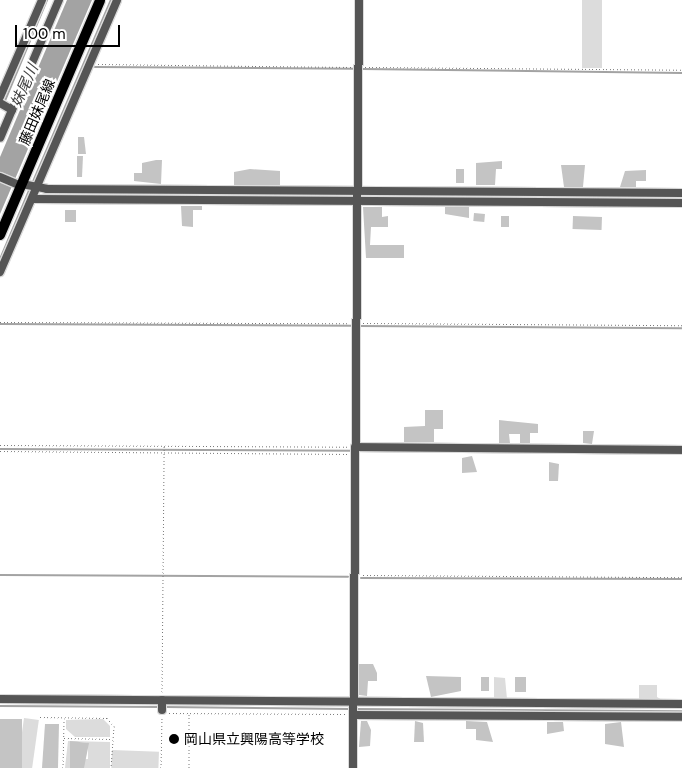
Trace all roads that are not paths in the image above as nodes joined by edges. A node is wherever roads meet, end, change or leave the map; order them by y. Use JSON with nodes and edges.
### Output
{"nodes":[{"id":1,"x":42,"y":0,"type":"edge"},
{"id":2,"x":58,"y":0,"type":"edge"},
{"id":3,"x":100,"y":0,"type":"edge"},
{"id":4,"x":117,"y":0,"type":"edge"},
{"id":5,"x":359,"y":0,"type":"edge"},
{"id":6,"x":0,"y":97,"type":"edge"},
{"id":7,"x":6,"y":106,"type":"edge"},
{"id":8,"x":0,"y":138,"type":"edge"},
{"id":9,"x":0,"y":177,"type":"edge"},
{"id":10,"x":29,"y":189,"type":"junction"},
{"id":11,"x":682,"y":193,"type":"edge"},
{"id":12,"x":356,"y":197,"type":"junction"},
{"id":13,"x":682,"y":203,"type":"edge"},
{"id":14,"x":0,"y":235,"type":"edge"},
{"id":15,"x":0,"y":272,"type":"edge"},
{"id":16,"x":682,"y":450,"type":"edge"},
{"id":17,"x":355,"y":451,"type":"junction"},
{"id":18,"x":0,"y":699,"type":"edge"},
{"id":19,"x":682,"y":704,"type":"edge"},
{"id":20,"x":352,"y":710,"type":"junction"},
{"id":21,"x":682,"y":717,"type":"edge"},
{"id":22,"x":353,"y":768,"type":"edge"}],
"edges":[{"from":1,"to":6,"type":"street"},
{"from":2,"to":7,"type":"street"},
{"from":3,"to":10,"type":"main road","name":"藤田妹尾線"},
{"from":4,"to":10,"type":"street"},
{"from":5,"to":12,"type":"street"},
{"from":7,"to":8,"type":"street"},
{"from":9,"to":10,"type":"street"},
{"from":10,"to":12,"type":"street"},
{"from":10,"to":14,"type":"main road","name":"藤田妹尾線"},
{"from":10,"to":15,"type":"street"},
{"from":11,"to":12,"type":"street"},
{"from":12,"to":13,"type":"street"},
{"from":12,"to":17,"type":"street"},
{"from":16,"to":17,"type":"street"},
{"from":17,"to":20,"type":"street"},
{"from":18,"to":20,"type":"street"},
{"from":19,"to":20,"type":"street"},
{"from":20,"to":21,"type":"street"},
{"from":20,"to":22,"type":"street"}]}
